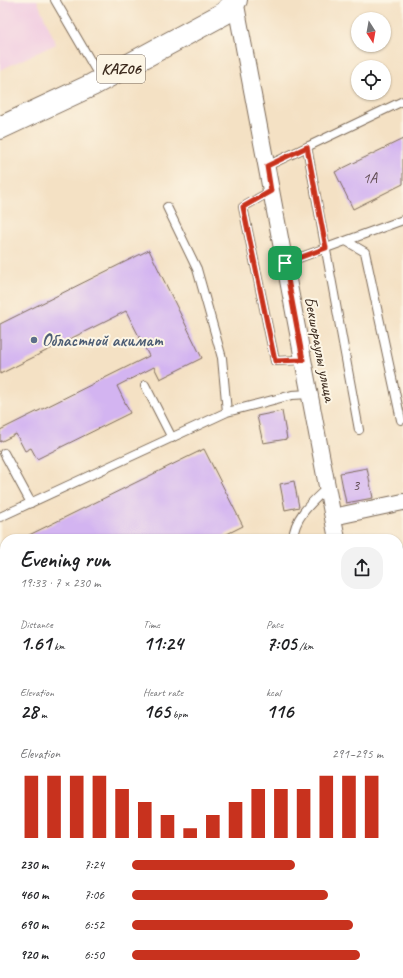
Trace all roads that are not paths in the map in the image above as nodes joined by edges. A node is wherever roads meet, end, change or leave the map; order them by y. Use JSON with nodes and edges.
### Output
{"nodes":[{"id":1,"x":56,"y":0,"type":"edge"},
{"id":2,"x":235,"y":0,"type":"edge"},
{"id":3,"x":101,"y":80,"type":"junction"},
{"id":4,"x":403,"y":101,"type":"edge"},
{"id":5,"x":0,"y":128,"type":"edge"},
{"id":6,"x":307,"y":147,"type":"junction"},
{"id":7,"x":267,"y":166,"type":"junction"},
{"id":8,"x":271,"y":191,"type":"junction"},
{"id":9,"x":167,"y":207,"type":"dead end"},
{"id":10,"x":403,"y":220,"type":"edge"},
{"id":11,"x":346,"y":241,"type":"junction"},
{"id":12,"x":326,"y":248,"type":"junction"},
{"id":13,"x":285,"y":263,"type":"junction"},
{"id":14,"x":303,"y":360,"type":"junction"},
{"id":15,"x":145,"y":385,"type":"dead end"},
{"id":16,"x":310,"y":394,"type":"junction"},
{"id":17,"x":227,"y":412,"type":"junction"},
{"id":18,"x":401,"y":420,"type":"dead end"},
{"id":19,"x":359,"y":430,"type":"dead end"},
{"id":20,"x":172,"y":438,"type":"junction"},
{"id":21,"x":4,"y":453,"type":"dead end"},
{"id":22,"x":328,"y":488,"type":"junction"},
{"id":23,"x":403,"y":502,"type":"edge"},
{"id":24,"x":31,"y":503,"type":"junction"},
{"id":25,"x":0,"y":517,"type":"edge"},
{"id":26,"x":333,"y":517,"type":"junction"},
{"id":27,"x":293,"y":534,"type":"edge"},
{"id":28,"x":336,"y":534,"type":"edge"}],
"edges":[{"from":1,"to":3,"type":"lane"},
{"from":2,"to":3,"type":"main road","number":"KAZ06"},
{"from":2,"to":7,"type":"street","name":"Бекшораулы улица"},
{"from":3,"to":5,"type":"main road","number":"KAZ06"},
{"from":4,"to":6,"type":"lane"},
{"from":6,"to":7,"type":"lane"},
{"from":6,"to":12,"type":"lane"},
{"from":7,"to":8,"type":"street","name":"Бекшораулы улица"},
{"from":8,"to":13,"type":"street","name":"Бекшораулы улица"},
{"from":8,"to":14,"type":"lane"},
{"from":9,"to":17,"type":"lane"},
{"from":10,"to":11,"type":"lane"},
{"from":11,"to":12,"type":"lane"},
{"from":11,"to":18,"type":"lane"},
{"from":12,"to":13,"type":"lane"},
{"from":12,"to":19,"type":"lane"},
{"from":13,"to":14,"type":"street","name":"Бекшораулы улица"},
{"from":14,"to":16,"type":"street","name":"Бекшораулы улица"},
{"from":15,"to":20,"type":"lane"},
{"from":16,"to":17,"type":"lane"},
{"from":16,"to":22,"type":"street","name":"Бекшораулы улица"},
{"from":17,"to":20,"type":"lane"},
{"from":20,"to":24,"type":"lane"},
{"from":21,"to":24,"type":"lane"},
{"from":22,"to":26,"type":"street","name":"Бекшораулы улица"},
{"from":22,"to":27,"type":"lane"},
{"from":23,"to":26,"type":"street"},
{"from":24,"to":25,"type":"lane"},
{"from":26,"to":28,"type":"street","name":"Бекшораулы улица"}]}
